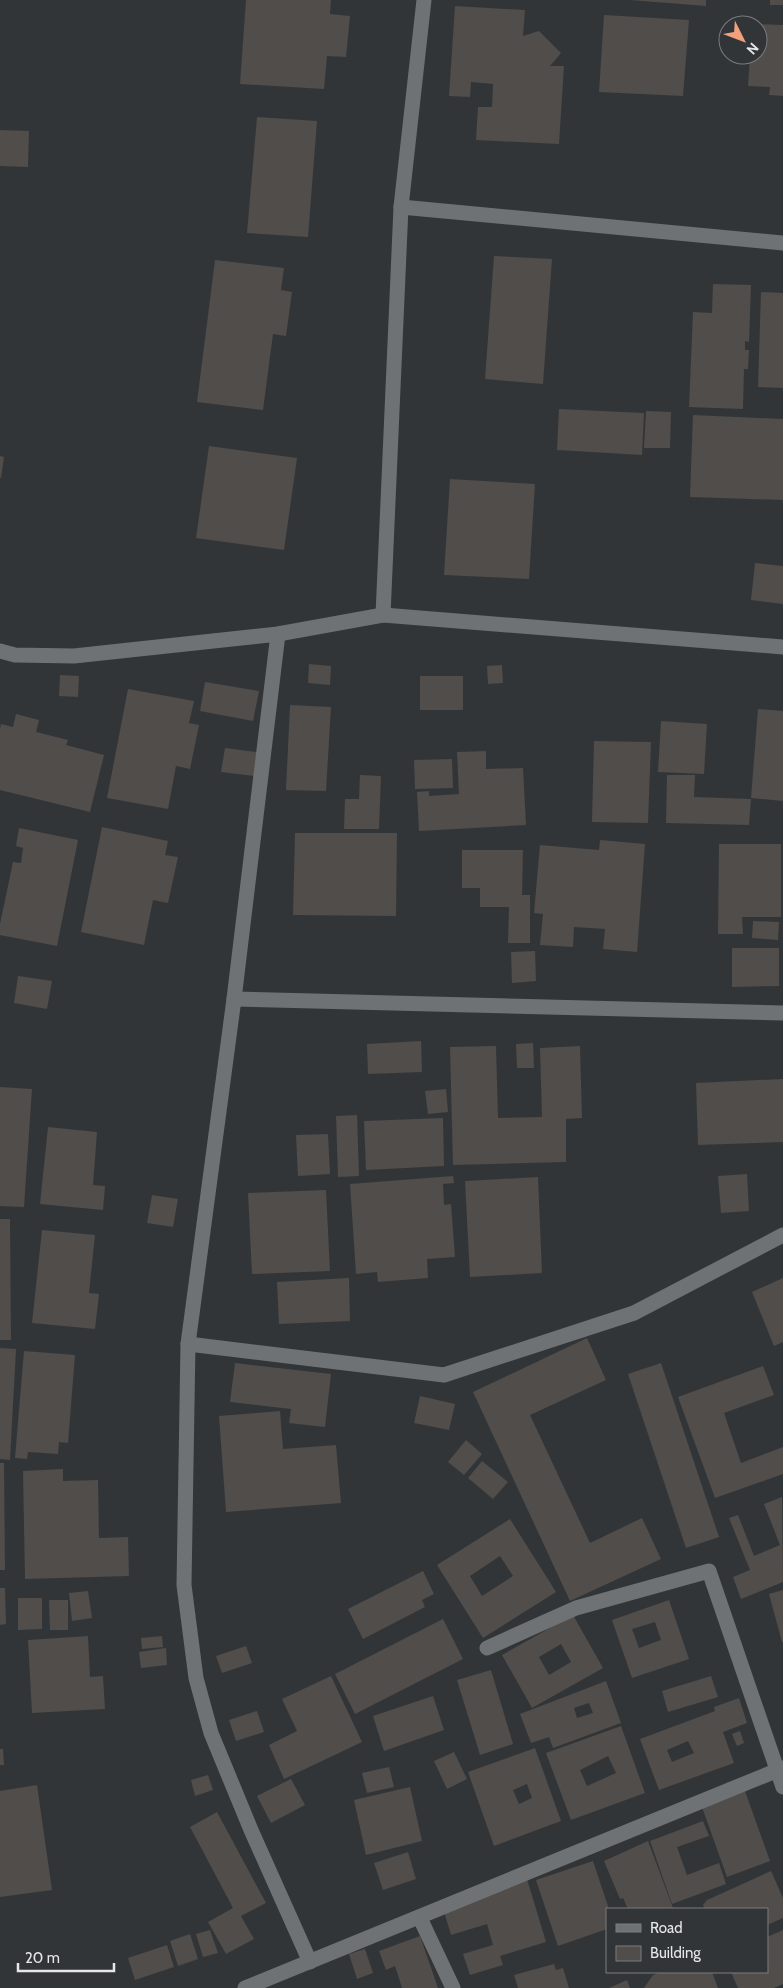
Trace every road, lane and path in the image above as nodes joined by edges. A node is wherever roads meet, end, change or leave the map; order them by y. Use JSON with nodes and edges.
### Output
{"nodes":[{"id":1,"x":424,"y":0,"type":"edge"},
{"id":2,"x":402,"y":207,"type":"junction"},
{"id":3,"x":783,"y":243,"type":"edge"},
{"id":4,"x":383,"y":615,"type":"junction"},
{"id":5,"x":278,"y":634,"type":"junction"},
{"id":6,"x":783,"y":647,"type":"edge"},
{"id":7,"x":0,"y":651,"type":"edge"},
{"id":8,"x":234,"y":999,"type":"junction"},
{"id":9,"x":783,"y":1013,"type":"edge"},
{"id":10,"x":783,"y":1235,"type":"edge"},
{"id":11,"x":188,"y":1344,"type":"junction"},
{"id":12,"x":487,"y":1648,"type":"dead end"},
{"id":13,"x":780,"y":1769,"type":"edge"},
{"id":14,"x":783,"y":1787,"type":"edge"},
{"id":15,"x":420,"y":1918,"type":"junction"},
{"id":16,"x":310,"y":1962,"type":"junction"},
{"id":17,"x":245,"y":1988,"type":"edge"},
{"id":18,"x":453,"y":1988,"type":"edge"}],
"edges":[{"from":1,"to":2,"type":"street"},
{"from":2,"to":3,"type":"street"},
{"from":2,"to":4,"type":"street"},
{"from":4,"to":5,"type":"street"},
{"from":4,"to":6,"type":"street"},
{"from":5,"to":7,"type":"street"},
{"from":5,"to":8,"type":"street"},
{"from":8,"to":9,"type":"street"},
{"from":8,"to":11,"type":"street"},
{"from":10,"to":11,"type":"street"},
{"from":11,"to":16,"type":"street"},
{"from":12,"to":13,"type":"street"},
{"from":13,"to":14,"type":"street"},
{"from":13,"to":15,"type":"street"},
{"from":15,"to":16,"type":"street"},
{"from":15,"to":18,"type":"street"},
{"from":16,"to":17,"type":"street"}]}
